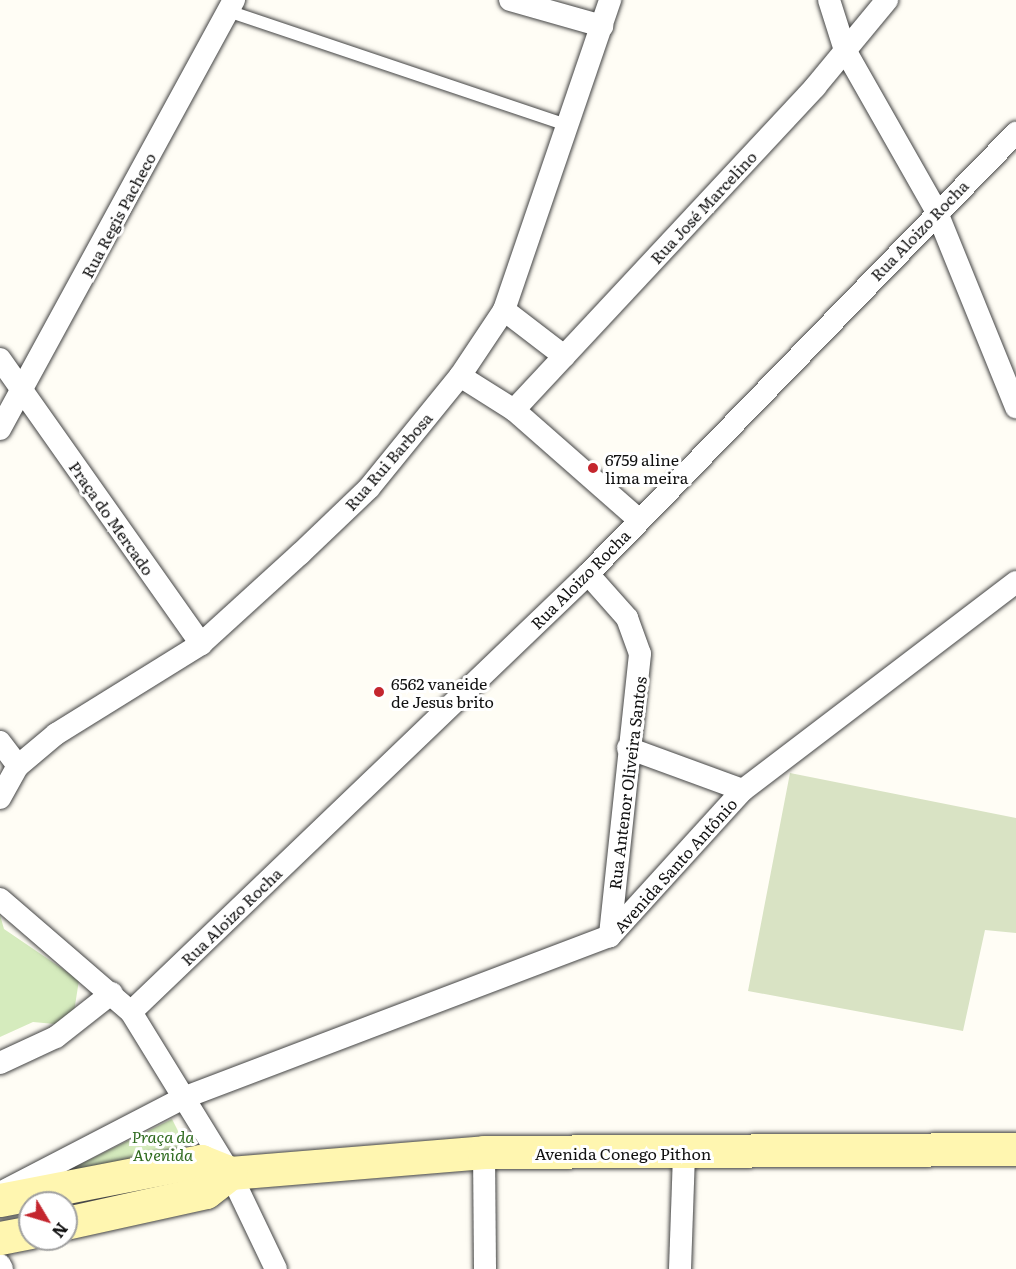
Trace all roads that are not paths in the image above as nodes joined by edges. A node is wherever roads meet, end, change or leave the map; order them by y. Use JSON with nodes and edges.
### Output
{"nodes":[{"id":1,"x":510,"y":0,"type":"edge"},
{"id":2,"x":610,"y":0,"type":"edge"},
{"id":3,"x":829,"y":0,"type":"edge"},
{"id":4,"x":887,"y":0,"type":"edge"},
{"id":5,"x":231,"y":6,"type":"edge"},
{"id":6,"x":602,"y":26,"type":"junction"},
{"id":7,"x":844,"y":50,"type":"junction"},
{"id":8,"x":569,"y":126,"type":"junction"},
{"id":9,"x":1016,"y":133,"type":"edge"},
{"id":10,"x":936,"y":210,"type":"junction"},
{"id":11,"x":504,"y":310,"type":"junction"},
{"id":12,"x":564,"y":356,"type":"junction"},
{"id":13,"x":0,"y":359,"type":"edge"},
{"id":14,"x":460,"y":376,"type":"junction"},
{"id":15,"x":24,"y":393,"type":"junction"},
{"id":16,"x":1016,"y":408,"type":"edge"},
{"id":17,"x":514,"y":410,"type":"junction"},
{"id":18,"x":0,"y":429,"type":"edge"},
{"id":19,"x":639,"y":520,"type":"junction"},
{"id":20,"x":588,"y":574,"type":"junction"},
{"id":21,"x":1016,"y":582,"type":"edge"},
{"id":22,"x":201,"y":644,"type":"junction"},
{"id":23,"x":0,"y":742,"type":"edge"},
{"id":24,"x":628,"y":748,"type":"junction"},
{"id":25,"x":18,"y":766,"type":"junction"},
{"id":26,"x":743,"y":790,"type":"junction"},
{"id":27,"x":0,"y":798,"type":"edge"},
{"id":28,"x":0,"y":899,"type":"edge"},
{"id":29,"x":610,"y":936,"type":"junction"},
{"id":30,"x":112,"y":993,"type":"junction"},
{"id":31,"x":131,"y":1012,"type":"junction"},
{"id":32,"x":0,"y":1063,"type":"edge"},
{"id":33,"x":183,"y":1098,"type":"junction"},
{"id":34,"x":1016,"y":1149,"type":"edge"},
{"id":35,"x":484,"y":1152,"type":"junction"},
{"id":36,"x":684,"y":1153,"type":"junction"},
{"id":37,"x":230,"y":1173,"type":"junction"},
{"id":38,"x":0,"y":1193,"type":"edge"},
{"id":39,"x":0,"y":1200,"type":"edge"},
{"id":40,"x":78,"y":1220,"type":"edge"},
{"id":41,"x":18,"y":1234,"type":"edge"},
{"id":42,"x":0,"y":1238,"type":"edge"},
{"id":43,"x":0,"y":1265,"type":"edge"},
{"id":44,"x":2,"y":1269,"type":"edge"},
{"id":45,"x":276,"y":1269,"type":"edge"},
{"id":46,"x":485,"y":1269,"type":"edge"},
{"id":47,"x":680,"y":1269,"type":"edge"}],
"edges":[{"from":1,"to":6,"type":"street"},
{"from":2,"to":6,"type":"street","name":"Rua Rui Barbosa"},
{"from":3,"to":7,"type":"street"},
{"from":4,"to":7,"type":"street","name":"Rua José Marcelino"},
{"from":5,"to":8,"type":"lane"},
{"from":5,"to":15,"type":"street","name":"Rua Regis Pacheco"},
{"from":6,"to":8,"type":"street","name":"Rua Rui Barbosa"},
{"from":7,"to":10,"type":"street"},
{"from":7,"to":12,"type":"street","name":"Rua José Marcelino"},
{"from":8,"to":11,"type":"street","name":"Rua Rui Barbosa"},
{"from":9,"to":10,"type":"street","name":"Rua Aloizo Rocha"},
{"from":10,"to":16,"type":"street"},
{"from":10,"to":19,"type":"street","name":"Rua Aloizo Rocha"},
{"from":11,"to":12,"type":"street"},
{"from":11,"to":14,"type":"street","name":"Rua Rui Barbosa"},
{"from":12,"to":17,"type":"street","name":"Rua José Marcelino"},
{"from":13,"to":15,"type":"street","name":"Praça do Mercado"},
{"from":14,"to":17,"type":"street"},
{"from":14,"to":22,"type":"street","name":"Rua Rui Barbosa"},
{"from":15,"to":18,"type":"street","name":"Rua Regis Pacheco"},
{"from":15,"to":22,"type":"street","name":"Praça do Mercado"},
{"from":17,"to":19,"type":"street"},
{"from":19,"to":20,"type":"street","name":"Rua Aloizo Rocha"},
{"from":20,"to":24,"type":"street","name":"Rua Antenor Oliveira Santos"},
{"from":20,"to":31,"type":"street","name":"Rua Aloizo Rocha"},
{"from":21,"to":26,"type":"street","name":"Avenida Santo Antônio"},
{"from":22,"to":25,"type":"street","name":"Rua Rui Barbosa"},
{"from":23,"to":25,"type":"street"},
{"from":24,"to":26,"type":"street"},
{"from":24,"to":29,"type":"street","name":"Rua Antenor Oliveira Santos"},
{"from":25,"to":27,"type":"street","name":"Rua Rui Barbosa"},
{"from":26,"to":29,"type":"street","name":"Avenida Santo Antônio"},
{"from":28,"to":30,"type":"street"},
{"from":29,"to":33,"type":"street","name":"Avenida Santo Antônio"},
{"from":30,"to":31,"type":"street"},
{"from":30,"to":32,"type":"street"},
{"from":31,"to":33,"type":"street"},
{"from":33,"to":37,"type":"street"},
{"from":33,"to":38,"type":"street","name":"Avenida Santo Antônio"},
{"from":34,"to":36,"type":"main road","name":"Avenida Conego Pithon"},
{"from":35,"to":36,"type":"main road","name":"Avenida Conego Pithon"},
{"from":35,"to":37,"type":"main road","name":"Avenida Conego Pithon"},
{"from":35,"to":46,"type":"street"},
{"from":36,"to":47,"type":"street"},
{"from":37,"to":39,"type":"main road","name":"Avenida Conego Pithon"},
{"from":37,"to":40,"type":"main road"},
{"from":37,"to":45,"type":"street"},
{"from":41,"to":42,"type":"main road"},
{"from":43,"to":44,"type":"street"}]}
